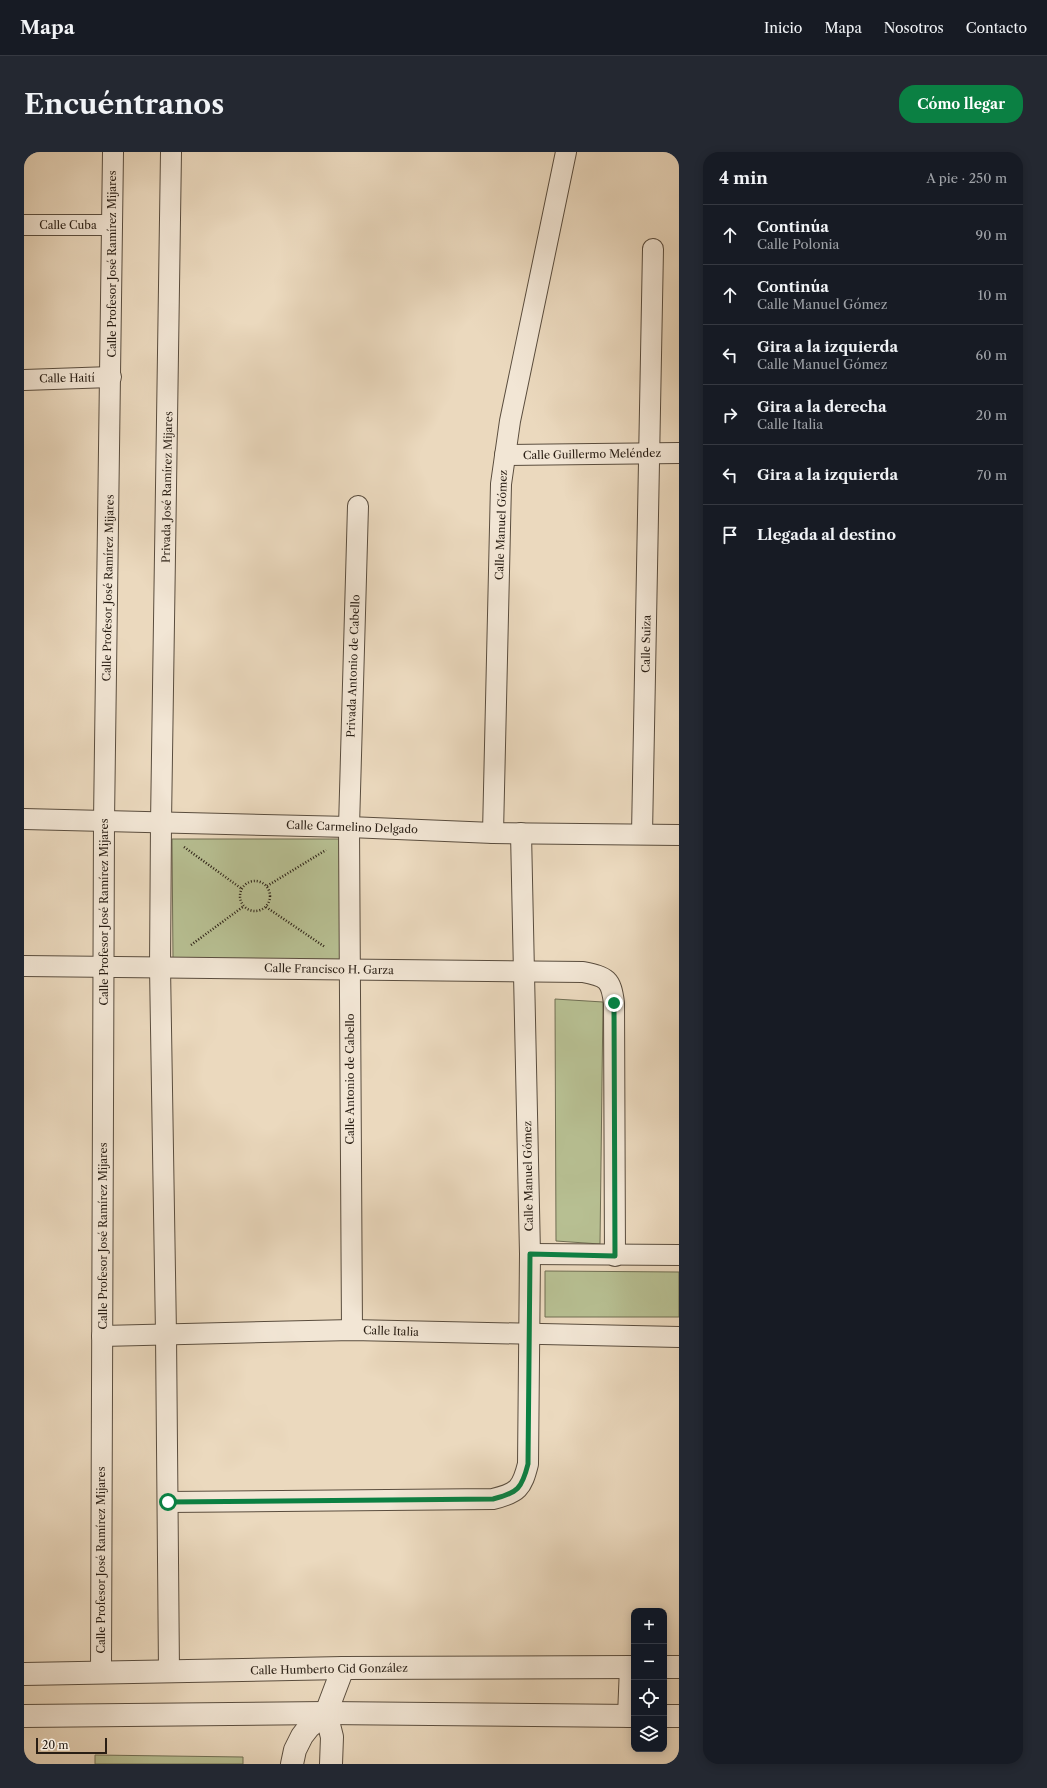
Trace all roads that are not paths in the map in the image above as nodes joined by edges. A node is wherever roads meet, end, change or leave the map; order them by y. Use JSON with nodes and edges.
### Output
{"nodes":[{"id":1,"x":113,"y":152,"type":"edge"},
{"id":2,"x":171,"y":152,"type":"edge"},
{"id":3,"x":566,"y":152,"type":"edge"},
{"id":4,"x":24,"y":225,"type":"edge"},
{"id":5,"x":112,"y":225,"type":"junction"},
{"id":6,"x":653,"y":249,"type":"dead end"},
{"id":7,"x":111,"y":377,"type":"junction"},
{"id":8,"x":24,"y":380,"type":"edge"},
{"id":9,"x":650,"y":453,"type":"junction"},
{"id":10,"x":679,"y":453,"type":"edge"},
{"id":11,"x":504,"y":455,"type":"junction"},
{"id":12,"x":358,"y":506,"type":"dead end"},
{"id":13,"x":24,"y":819,"type":"edge"},
{"id":14,"x":104,"y":821,"type":"junction"},
{"id":15,"x":161,"y":822,"type":"junction"},
{"id":16,"x":348,"y":827,"type":"junction"},
{"id":17,"x":493,"y":832,"type":"junction"},
{"id":18,"x":521,"y":833,"type":"junction"},
{"id":19,"x":642,"y":834,"type":"junction"},
{"id":20,"x":679,"y":834,"type":"edge"},
{"id":21,"x":24,"y":966,"type":"edge"},
{"id":22,"x":104,"y":966,"type":"junction"},
{"id":23,"x":160,"y":967,"type":"junction"},
{"id":24,"x":349,"y":969,"type":"junction"},
{"id":25,"x":524,"y":971,"type":"junction"},
{"id":26,"x":530,"y":1254,"type":"junction"},
{"id":27,"x":679,"y":1255,"type":"edge"},
{"id":28,"x":615,"y":1256,"type":"junction"},
{"id":29,"x":352,"y":1330,"type":"junction"},
{"id":30,"x":166,"y":1334,"type":"junction"},
{"id":31,"x":530,"y":1335,"type":"junction"},
{"id":32,"x":102,"y":1336,"type":"junction"},
{"id":33,"x":679,"y":1337,"type":"edge"},
{"id":34,"x":168,"y":1502,"type":"junction"},
{"id":35,"x":631,"y":1667,"type":"edge"},
{"id":36,"x":667,"y":1667,"type":"edge"},
{"id":37,"x":679,"y":1667,"type":"edge"},
{"id":38,"x":343,"y":1668,"type":"junction"},
{"id":39,"x":169,"y":1672,"type":"junction"},
{"id":40,"x":101,"y":1673,"type":"junction"},
{"id":41,"x":24,"y":1674,"type":"edge"},
{"id":42,"x":326,"y":1713,"type":"junction"},
{"id":43,"x":24,"y":1716,"type":"edge"},
{"id":44,"x":631,"y":1716,"type":"edge"},
{"id":45,"x":667,"y":1716,"type":"edge"},
{"id":46,"x":679,"y":1716,"type":"edge"},
{"id":47,"x":292,"y":1764,"type":"edge"},
{"id":48,"x":331,"y":1764,"type":"edge"}],
"edges":[{"from":1,"to":5,"type":"street","name":"Calle Profesor José Ramírez Mijares"},
{"from":2,"to":15,"type":"street","name":"Privada José Ramírez Mijares"},
{"from":3,"to":11,"type":"street","name":"Calle Manuel Gómez"},
{"from":4,"to":5,"type":"street","name":"Calle Cuba"},
{"from":5,"to":7,"type":"street","name":"Calle Profesor José Ramírez Mijares"},
{"from":6,"to":9,"type":"street","name":"Calle Suiza"},
{"from":7,"to":8,"type":"street","name":"Calle Haití"},
{"from":7,"to":14,"type":"street","name":"Calle Profesor José Ramírez Mijares"},
{"from":9,"to":10,"type":"street","name":"Calle Guillermo Meléndez"},
{"from":9,"to":11,"type":"street","name":"Calle Guillermo Meléndez"},
{"from":9,"to":19,"type":"street","name":"Calle Suiza"},
{"from":11,"to":17,"type":"street","name":"Calle Manuel Gómez"},
{"from":12,"to":16,"type":"street","name":"Privada Antonio de Cabello"},
{"from":13,"to":14,"type":"street","name":"Calle Carmelino Delgado"},
{"from":14,"to":15,"type":"street","name":"Calle Carmelino Delgado"},
{"from":14,"to":22,"type":"street","name":"Calle Profesor José Ramírez Mijares"},
{"from":15,"to":16,"type":"street","name":"Calle Carmelino Delgado"},
{"from":15,"to":23,"type":"street"},
{"from":16,"to":17,"type":"street","name":"Calle Carmelino Delgado"},
{"from":16,"to":24,"type":"street","name":"Calle Antonio de Cabello"},
{"from":17,"to":18,"type":"street","name":"Calle Carmelino Delgado"},
{"from":18,"to":19,"type":"street","name":"Calle Carmelino Delgado"},
{"from":18,"to":25,"type":"street","name":"Calle Manuel Gómez"},
{"from":19,"to":20,"type":"street","name":"Calle Carmelino Delgado"},
{"from":21,"to":22,"type":"street","name":"Calle Francisco H. Garza"},
{"from":22,"to":23,"type":"street","name":"Calle Francisco H. Garza"},
{"from":22,"to":32,"type":"street","name":"Calle Profesor José Ramírez Mijares"},
{"from":23,"to":24,"type":"street","name":"Calle Francisco H. Garza"},
{"from":23,"to":30,"type":"street"},
{"from":24,"to":25,"type":"street","name":"Calle Francisco H. Garza"},
{"from":24,"to":29,"type":"street","name":"Calle Antonio de Cabello"},
{"from":25,"to":26,"type":"street","name":"Calle Manuel Gómez"},
{"from":25,"to":28,"type":"street","name":"Calle Francisco H. Garza"},
{"from":26,"to":28,"type":"street"},
{"from":26,"to":31,"type":"street","name":"Calle Manuel Gómez"},
{"from":27,"to":28,"type":"street"},
{"from":29,"to":30,"type":"street","name":"Calle Italia"},
{"from":29,"to":31,"type":"street","name":"Calle Italia"},
{"from":30,"to":32,"type":"street","name":"Calle Italia"},
{"from":30,"to":34,"type":"street"},
{"from":31,"to":33,"type":"street","name":"Calle Italia"},
{"from":31,"to":34,"type":"street","name":"Calle Manuel Gómez"},
{"from":32,"to":40,"type":"street","name":"Calle Profesor José Ramírez Mijares"},
{"from":34,"to":39,"type":"street"},
{"from":35,"to":38,"type":"street","name":"Calle Humberto Cid González"},
{"from":36,"to":37,"type":"street"},
{"from":38,"to":39,"type":"street","name":"Calle Humberto Cid González"},
{"from":38,"to":42,"type":"street"},
{"from":39,"to":40,"type":"street","name":"Calle Humberto Cid González"},
{"from":40,"to":41,"type":"street","name":"Calle Humberto Cid González"},
{"from":42,"to":43,"type":"street"},
{"from":42,"to":44,"type":"street"},
{"from":42,"to":47,"type":"street"},
{"from":42,"to":48,"type":"street"},
{"from":45,"to":46,"type":"street"}]}
